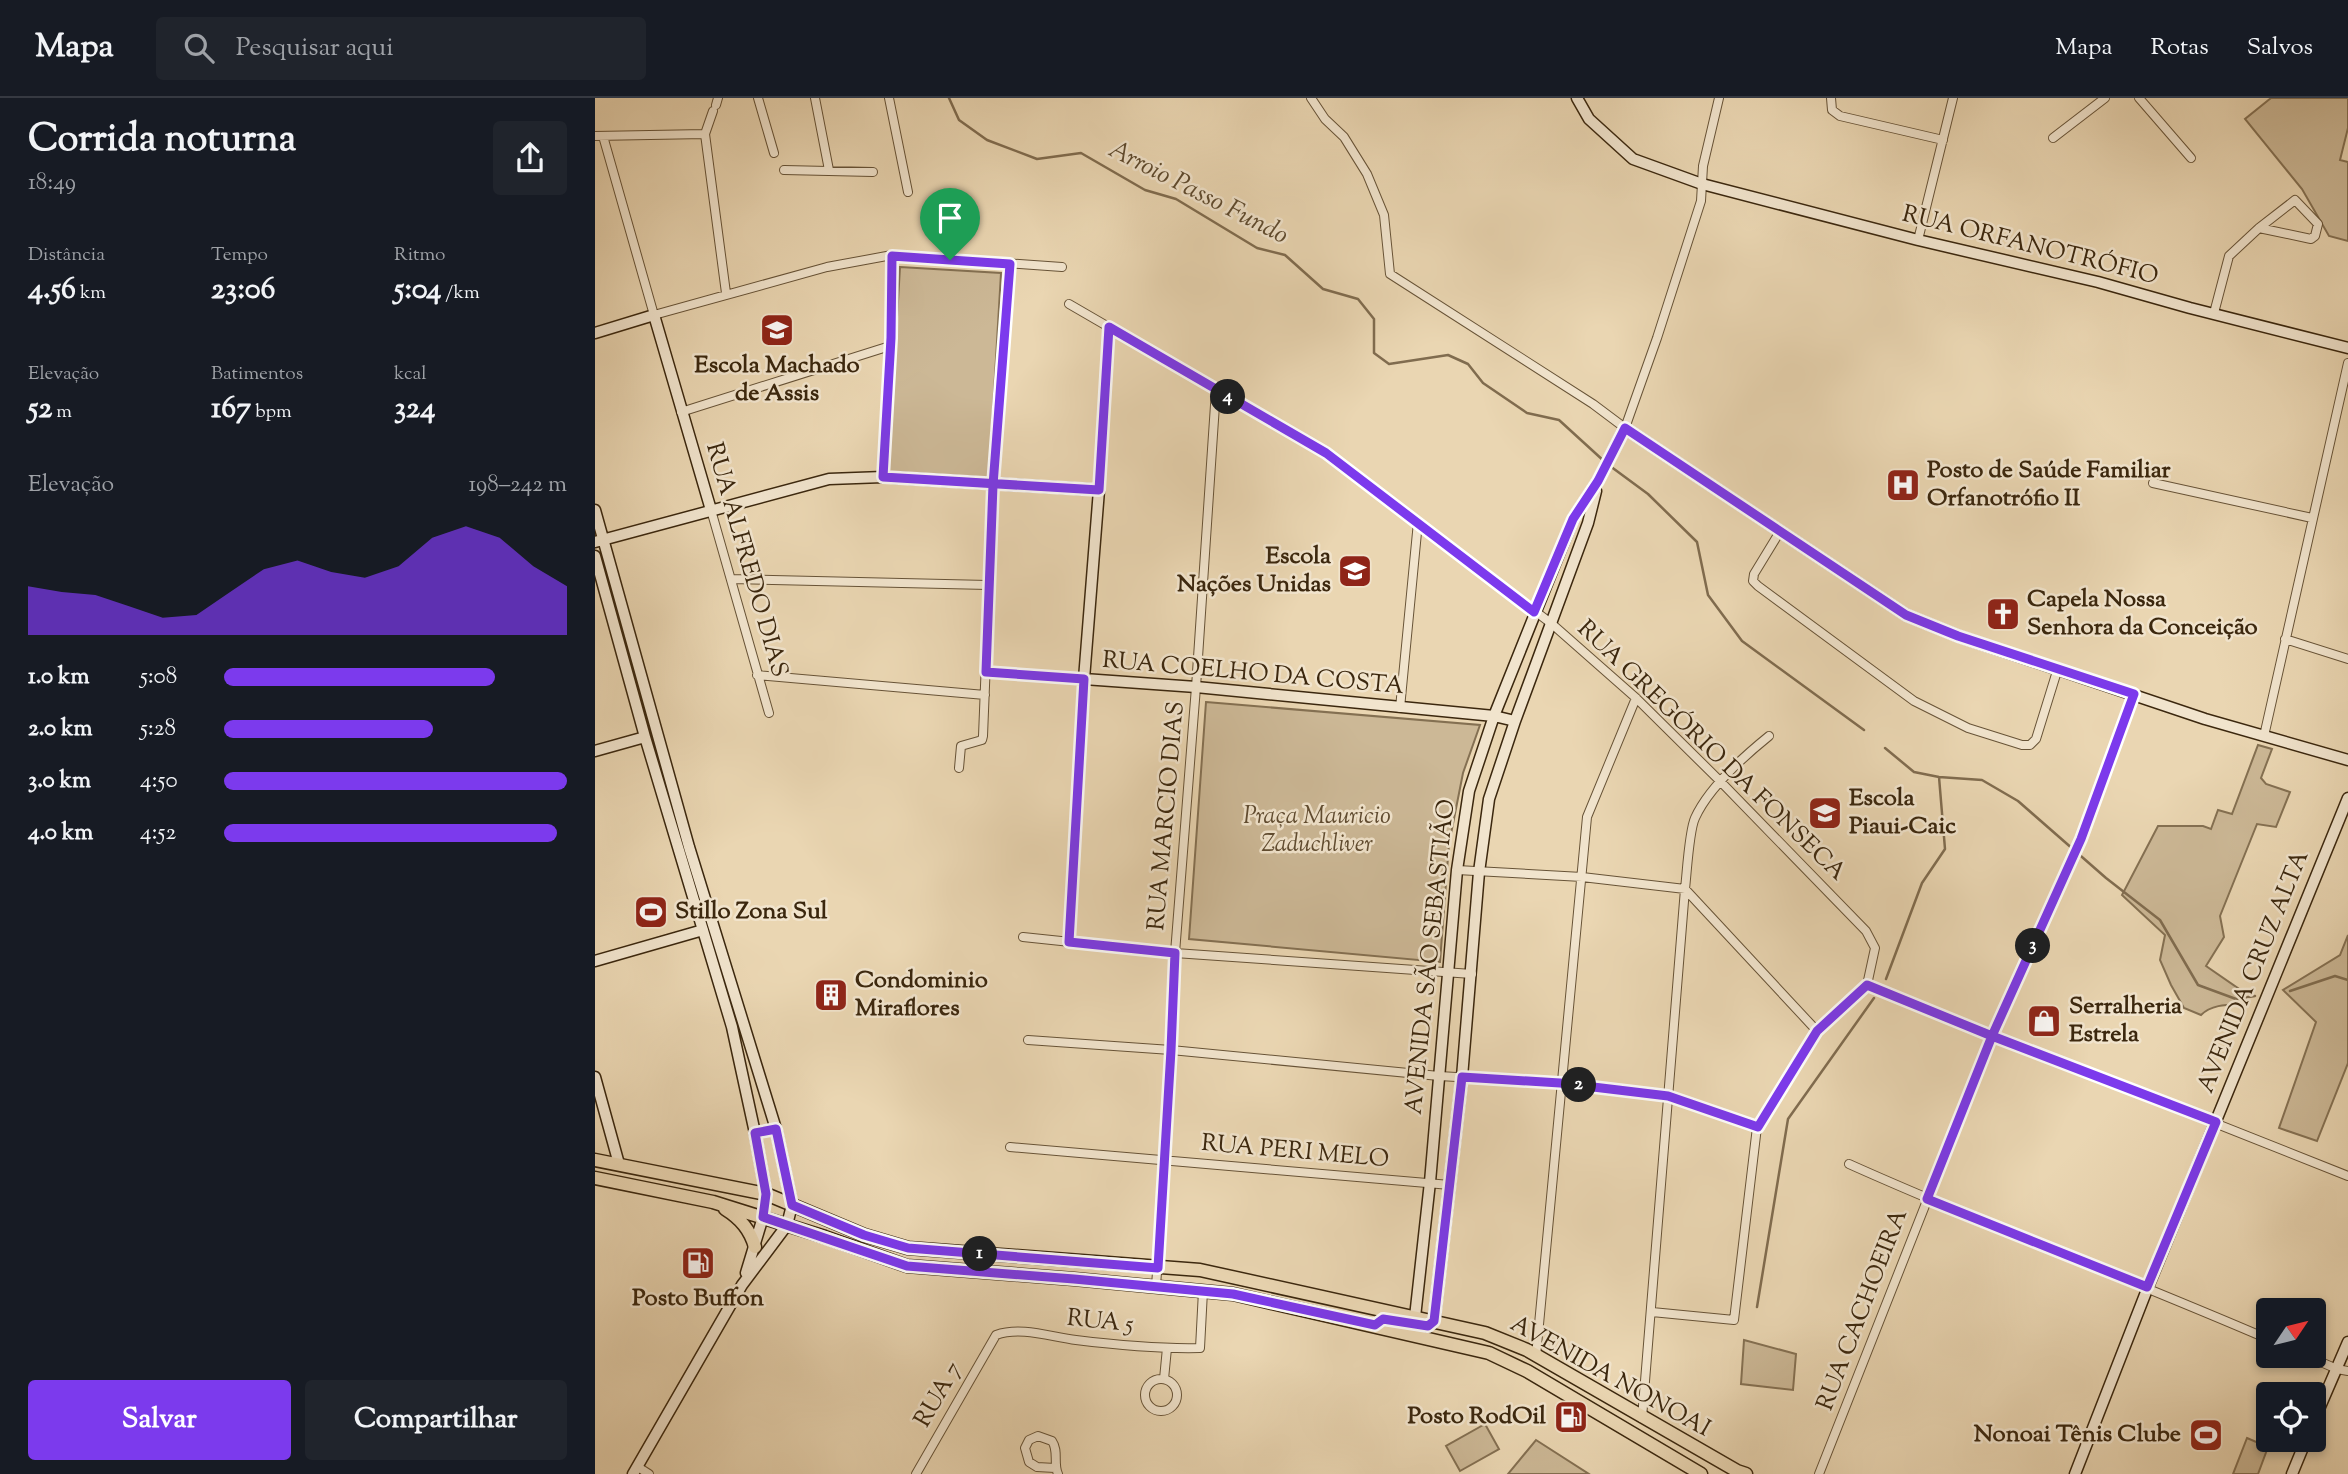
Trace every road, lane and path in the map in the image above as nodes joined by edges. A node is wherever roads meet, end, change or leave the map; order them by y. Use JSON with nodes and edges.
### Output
{"nodes":[{"id":1,"x":758,"y":98,"type":"edge"},
{"id":2,"x":815,"y":98,"type":"edge"},
{"id":3,"x":889,"y":98,"type":"edge"},
{"id":4,"x":1311,"y":98,"type":"edge"},
{"id":5,"x":1577,"y":98,"type":"edge"},
{"id":6,"x":1719,"y":98,"type":"edge"},
{"id":7,"x":1831,"y":98,"type":"edge"},
{"id":8,"x":1953,"y":98,"type":"edge"},
{"id":9,"x":2105,"y":98,"type":"edge"},
{"id":10,"x":2139,"y":98,"type":"edge"},
{"id":11,"x":716,"y":105,"type":"edge"},
{"id":12,"x":705,"y":134,"type":"junction"},
{"id":13,"x":599,"y":136,"type":"edge"},
{"id":14,"x":2053,"y":138,"type":"dead end"},
{"id":15,"x":1943,"y":140,"type":"junction"},
{"id":16,"x":773,"y":153,"type":"dead end"},
{"id":17,"x":2191,"y":158,"type":"dead end"},
{"id":18,"x":784,"y":170,"type":"dead end"},
{"id":19,"x":829,"y":170,"type":"junction"},
{"id":20,"x":873,"y":172,"type":"dead end"},
{"id":21,"x":1702,"y":184,"type":"junction"},
{"id":22,"x":908,"y":192,"type":"dead end"},
{"id":23,"x":2259,"y":228,"type":"junction"},
{"id":24,"x":1919,"y":240,"type":"junction"},
{"id":25,"x":892,"y":256,"type":"junction"},
{"id":26,"x":1010,"y":264,"type":"junction"},
{"id":27,"x":1062,"y":267,"type":"dead end"},
{"id":28,"x":726,"y":293,"type":"junction"},
{"id":29,"x":1069,"y":304,"type":"dead end"},
{"id":30,"x":2214,"y":313,"type":"junction"},
{"id":31,"x":654,"y":314,"type":"junction"},
{"id":32,"x":1109,"y":327,"type":"junction"},
{"id":33,"x":595,"y":333,"type":"edge"},
{"id":34,"x":890,"y":346,"type":"junction"},
{"id":35,"x":2348,"y":348,"type":"edge"},
{"id":36,"x":2348,"y":363,"type":"edge"},
{"id":37,"x":1216,"y":390,"type":"junction"},
{"id":38,"x":681,"y":412,"type":"junction"},
{"id":39,"x":1625,"y":428,"type":"junction"},
{"id":40,"x":883,"y":477,"type":"junction"},
{"id":41,"x":1598,"y":481,"type":"junction"},
{"id":42,"x":2153,"y":483,"type":"dead end"},
{"id":43,"x":993,"y":485,"type":"junction"},
{"id":44,"x":1099,"y":490,"type":"junction"},
{"id":45,"x":595,"y":510,"type":"edge"},
{"id":46,"x":711,"y":510,"type":"junction"},
{"id":47,"x":2312,"y":518,"type":"junction"},
{"id":48,"x":1418,"y":522,"type":"junction"},
{"id":49,"x":1780,"y":533,"type":"junction"},
{"id":50,"x":599,"y":541,"type":"edge"},
{"id":51,"x":595,"y":556,"type":"edge"},
{"id":52,"x":731,"y":579,"type":"junction"},
{"id":53,"x":988,"y":584,"type":"junction"},
{"id":54,"x":1534,"y":612,"type":"junction"},
{"id":55,"x":1552,"y":624,"type":"junction"},
{"id":56,"x":2285,"y":639,"type":"junction"},
{"id":57,"x":2348,"y":659,"type":"edge"},
{"id":58,"x":2058,"y":668,"type":"junction"},
{"id":59,"x":986,"y":672,"type":"junction"},
{"id":60,"x":757,"y":675,"type":"junction"},
{"id":61,"x":1084,"y":679,"type":"junction"},
{"id":62,"x":1196,"y":687,"type":"junction"},
{"id":63,"x":2134,"y":694,"type":"junction"},
{"id":64,"x":985,"y":695,"type":"junction"},
{"id":65,"x":1636,"y":698,"type":"junction"},
{"id":66,"x":1400,"y":708,"type":"junction"},
{"id":67,"x":769,"y":713,"type":"dead end"},
{"id":68,"x":1494,"y":716,"type":"junction"},
{"id":69,"x":1515,"y":721,"type":"junction"},
{"id":70,"x":1769,"y":736,"type":"dead end"},
{"id":71,"x":2264,"y":736,"type":"junction"},
{"id":72,"x":645,"y":737,"type":"junction"},
{"id":73,"x":595,"y":751,"type":"edge"},
{"id":74,"x":2348,"y":760,"type":"edge"},
{"id":75,"x":959,"y":768,"type":"dead end"},
{"id":76,"x":1720,"y":781,"type":"junction"},
{"id":77,"x":2348,"y":798,"type":"edge"},
{"id":78,"x":1457,"y":870,"type":"junction"},
{"id":79,"x":1479,"y":872,"type":"junction"},
{"id":80,"x":1582,"y":877,"type":"junction"},
{"id":81,"x":1685,"y":889,"type":"junction"},
{"id":82,"x":703,"y":930,"type":"junction"},
{"id":83,"x":1023,"y":937,"type":"dead end"},
{"id":84,"x":1069,"y":942,"type":"junction"},
{"id":85,"x":1175,"y":953,"type":"junction"},
{"id":86,"x":595,"y":961,"type":"edge"},
{"id":87,"x":1448,"y":972,"type":"junction"},
{"id":88,"x":1472,"y":974,"type":"junction"},
{"id":89,"x":1867,"y":985,"type":"junction"},
{"id":90,"x":1817,"y":1031,"type":"junction"},
{"id":91,"x":1992,"y":1036,"type":"junction"},
{"id":92,"x":1028,"y":1040,"type":"dead end"},
{"id":93,"x":1171,"y":1050,"type":"junction"},
{"id":94,"x":1439,"y":1076,"type":"junction"},
{"id":95,"x":595,"y":1077,"type":"edge"},
{"id":96,"x":1462,"y":1077,"type":"junction"},
{"id":97,"x":1560,"y":1083,"type":"junction"},
{"id":98,"x":1668,"y":1096,"type":"junction"},
{"id":99,"x":2216,"y":1122,"type":"junction"},
{"id":100,"x":1758,"y":1127,"type":"junction"},
{"id":101,"x":776,"y":1129,"type":"junction"},
{"id":102,"x":755,"y":1133,"type":"junction"},
{"id":103,"x":1010,"y":1147,"type":"dead end"},
{"id":104,"x":595,"y":1160,"type":"edge"},
{"id":105,"x":1165,"y":1160,"type":"junction"},
{"id":106,"x":619,"y":1164,"type":"junction"},
{"id":107,"x":1849,"y":1164,"type":"dead end"},
{"id":108,"x":2348,"y":1175,"type":"edge"},
{"id":109,"x":595,"y":1178,"type":"edge"},
{"id":110,"x":1430,"y":1182,"type":"junction"},
{"id":111,"x":1450,"y":1185,"type":"junction"},
{"id":112,"x":766,"y":1194,"type":"junction"},
{"id":113,"x":1927,"y":1199,"type":"junction"},
{"id":114,"x":713,"y":1202,"type":"junction"},
{"id":115,"x":792,"y":1205,"type":"junction"},
{"id":116,"x":763,"y":1217,"type":"junction"},
{"id":117,"x":787,"y":1225,"type":"junction"},
{"id":118,"x":755,"y":1248,"type":"junction"},
{"id":119,"x":1158,"y":1268,"type":"junction"},
{"id":120,"x":742,"y":1285,"type":"junction"},
{"id":121,"x":1156,"y":1286,"type":"junction"},
{"id":122,"x":2147,"y":1287,"type":"junction"},
{"id":123,"x":1203,"y":1291,"type":"junction"},
{"id":124,"x":1652,"y":1312,"type":"junction"},
{"id":125,"x":1415,"y":1317,"type":"junction"},
{"id":126,"x":1434,"y":1321,"type":"junction"},
{"id":127,"x":1375,"y":1325,"type":"junction"},
{"id":128,"x":2256,"y":1334,"type":"edge"},
{"id":129,"x":996,"y":1335,"type":"joint"},
{"id":130,"x":2348,"y":1342,"type":"edge"},
{"id":131,"x":1167,"y":1348,"type":"junction"},
{"id":132,"x":1536,"y":1356,"type":"junction"},
{"id":133,"x":2342,"y":1370,"type":"edge"},
{"id":134,"x":1164,"y":1379,"type":"junction"},
{"id":135,"x":2326,"y":1399,"type":"edge"},
{"id":136,"x":1642,"y":1418,"type":"junction"},
{"id":137,"x":2301,"y":1452,"type":"edge"},
{"id":138,"x":636,"y":1471,"type":"edge"},
{"id":139,"x":1057,"y":1471,"type":"edge"},
{"id":140,"x":649,"y":1474,"type":"edge"},
{"id":141,"x":916,"y":1474,"type":"edge"},
{"id":142,"x":1700,"y":1474,"type":"edge"},
{"id":143,"x":1747,"y":1474,"type":"edge"},
{"id":144,"x":1819,"y":1474,"type":"edge"},
{"id":145,"x":2075,"y":1474,"type":"edge"},
{"id":146,"x":2292,"y":1474,"type":"edge"}],
"edges":[{"from":1,"to":16,"type":"street"},
{"from":2,"to":19,"type":"street"},
{"from":3,"to":22,"type":"street"},
{"from":4,"to":39,"type":"street"},
{"from":5,"to":21,"type":"street","name":"RUA ORFANOTRÓFIO"},
{"from":6,"to":21,"type":"street"},
{"from":7,"to":15,"type":"street"},
{"from":8,"to":15,"type":"street"},
{"from":9,"to":14,"type":"street"},
{"from":10,"to":17,"type":"street"},
{"from":11,"to":12,"type":"street"},
{"from":12,"to":13,"type":"street"},
{"from":12,"to":28,"type":"street"},
{"from":13,"to":31,"type":"street","name":"RUA ALFREDO DIAS"},
{"from":15,"to":24,"type":"street"},
{"from":18,"to":19,"type":"street"},
{"from":19,"to":20,"type":"street"},
{"from":21,"to":24,"type":"street","name":"RUA ORFANOTRÓFIO"},
{"from":21,"to":39,"type":"street"},
{"from":23,"to":23,"type":"street"},
{"from":23,"to":30,"type":"street"},
{"from":24,"to":30,"type":"street","name":"RUA ORFANOTRÓFIO"},
{"from":25,"to":26,"type":"street"},
{"from":25,"to":28,"type":"street"},
{"from":25,"to":34,"type":"street"},
{"from":26,"to":27,"type":"street"},
{"from":26,"to":43,"type":"street"},
{"from":28,"to":31,"type":"street"},
{"from":29,"to":32,"type":"street","name":"RUA GREGÓRIO DA FONSECA"},
{"from":30,"to":35,"type":"street","name":"RUA ORFANOTRÓFIO"},
{"from":31,"to":33,"type":"street"},
{"from":31,"to":38,"type":"street","name":"RUA ALFREDO DIAS"},
{"from":32,"to":37,"type":"street","name":"RUA GREGÓRIO DA FONSECA"},
{"from":32,"to":44,"type":"street"},
{"from":34,"to":38,"type":"street"},
{"from":34,"to":40,"type":"street"},
{"from":36,"to":47,"type":"street"},
{"from":37,"to":48,"type":"street","name":"RUA GREGÓRIO DA FONSECA"},
{"from":37,"to":62,"type":"street","name":"RUA MARCIO DIAS"},
{"from":38,"to":46,"type":"street","name":"RUA ALFREDO DIAS"},
{"from":39,"to":41,"type":"street"},
{"from":39,"to":49,"type":"street"},
{"from":40,"to":43,"type":"street"},
{"from":40,"to":46,"type":"street"},
{"from":41,"to":54,"type":"street","name":"AVENIDA SÃO SEBASTIÃO"},
{"from":41,"to":55,"type":"street","name":"AVENIDA SÃO SEBASTIÃO"},
{"from":42,"to":47,"type":"street"},
{"from":43,"to":44,"type":"street"},
{"from":43,"to":53,"type":"street"},
{"from":44,"to":61,"type":"street"},
{"from":45,"to":50,"type":"street"},
{"from":46,"to":50,"type":"street"},
{"from":46,"to":52,"type":"street","name":"RUA ALFREDO DIAS"},
{"from":47,"to":56,"type":"street"},
{"from":48,"to":54,"type":"street","name":"RUA GREGÓRIO DA FONSECA"},
{"from":48,"to":66,"type":"street"},
{"from":49,"to":58,"type":"street"},
{"from":49,"to":58,"type":"street"},
{"from":50,"to":101,"type":"street"},
{"from":51,"to":72,"type":"street"},
{"from":52,"to":53,"type":"street"},
{"from":52,"to":60,"type":"street","name":"RUA ALFREDO DIAS"},
{"from":53,"to":59,"type":"street"},
{"from":54,"to":55,"type":"street","name":"RUA GREGÓRIO DA FONSECA"},
{"from":54,"to":68,"type":"street","name":"AVENIDA SÃO SEBASTIÃO"},
{"from":55,"to":65,"type":"street","name":"RUA GREGÓRIO DA FONSECA"},
{"from":55,"to":69,"type":"street","name":"AVENIDA SÃO SEBASTIÃO"},
{"from":56,"to":57,"type":"street"},
{"from":56,"to":71,"type":"street"},
{"from":58,"to":63,"type":"street"},
{"from":59,"to":61,"type":"street","name":"RUA COELHO DA COSTA"},
{"from":59,"to":64,"type":"street"},
{"from":60,"to":64,"type":"street"},
{"from":60,"to":67,"type":"street","name":"RUA ALFREDO DIAS"},
{"from":61,"to":62,"type":"street","name":"RUA COELHO DA COSTA"},
{"from":61,"to":84,"type":"street"},
{"from":62,"to":66,"type":"street","name":"RUA COELHO DA COSTA"},
{"from":62,"to":85,"type":"street","name":"RUA MARCIO DIAS"},
{"from":63,"to":71,"type":"street"},
{"from":63,"to":91,"type":"street","name":"RUA CACHOEIRA"},
{"from":64,"to":75,"type":"street"},
{"from":65,"to":76,"type":"street","name":"RUA GREGÓRIO DA FONSECA"},
{"from":65,"to":80,"type":"street"},
{"from":66,"to":68,"type":"street","name":"RUA COELHO DA COSTA"},
{"from":68,"to":69,"type":"street","name":"RUA COELHO DA COSTA"},
{"from":68,"to":78,"type":"street","name":"AVENIDA SÃO SEBASTIÃO"},
{"from":69,"to":79,"type":"street","name":"AVENIDA SÃO SEBASTIÃO"},
{"from":70,"to":76,"type":"street"},
{"from":71,"to":74,"type":"street"},
{"from":72,"to":73,"type":"street"},
{"from":72,"to":82,"type":"street"},
{"from":76,"to":81,"type":"street"},
{"from":76,"to":89,"type":"street","name":"RUA GREGÓRIO DA FONSECA"},
{"from":77,"to":99,"type":"street","name":"AVENIDA CRUZ ALTA"},
{"from":78,"to":79,"type":"street"},
{"from":78,"to":87,"type":"street","name":"AVENIDA SÃO SEBASTIÃO"},
{"from":79,"to":80,"type":"street"},
{"from":79,"to":88,"type":"street","name":"AVENIDA SÃO SEBASTIÃO"},
{"from":80,"to":81,"type":"street"},
{"from":80,"to":97,"type":"street"},
{"from":81,"to":90,"type":"street"},
{"from":81,"to":98,"type":"street"},
{"from":82,"to":86,"type":"street"},
{"from":82,"to":102,"type":"street"},
{"from":83,"to":84,"type":"street"},
{"from":84,"to":85,"type":"street"},
{"from":85,"to":87,"type":"street"},
{"from":85,"to":93,"type":"street","name":"RUA MARCIO DIAS"},
{"from":87,"to":88,"type":"street"},
{"from":87,"to":94,"type":"street","name":"AVENIDA SÃO SEBASTIÃO"},
{"from":88,"to":96,"type":"street","name":"AVENIDA SÃO SEBASTIÃO"},
{"from":89,"to":90,"type":"street"},
{"from":89,"to":91,"type":"street"},
{"from":90,"to":100,"type":"street"},
{"from":91,"to":99,"type":"street"},
{"from":91,"to":113,"type":"street","name":"RUA CACHOEIRA"},
{"from":92,"to":93,"type":"street"},
{"from":93,"to":94,"type":"street"},
{"from":93,"to":105,"type":"street","name":"RUA MARCIO DIAS"},
{"from":94,"to":96,"type":"street"},
{"from":94,"to":110,"type":"street","name":"AVENIDA SÃO SEBASTIÃO"},
{"from":95,"to":106,"type":"street"},
{"from":96,"to":97,"type":"street"},
{"from":96,"to":111,"type":"street","name":"AVENIDA SÃO SEBASTIÃO"},
{"from":97,"to":98,"type":"street"},
{"from":97,"to":132,"type":"street"},
{"from":98,"to":100,"type":"street"},
{"from":98,"to":124,"type":"street"},
{"from":99,"to":108,"type":"street"},
{"from":99,"to":122,"type":"street","name":"AVENIDA CRUZ ALTA"},
{"from":100,"to":124,"type":"street"},
{"from":101,"to":102,"type":"street"},
{"from":101,"to":115,"type":"street"},
{"from":102,"to":112,"type":"street"},
{"from":103,"to":105,"type":"street","name":"RUA PERI MELO"},
{"from":104,"to":106,"type":"main road","name":"AVENIDA NONOAI"},
{"from":105,"to":110,"type":"street","name":"RUA PERI MELO"},
{"from":105,"to":119,"type":"street","name":"RUA MARCIO DIAS"},
{"from":106,"to":112,"type":"main road","name":"AVENIDA NONOAI"},
{"from":107,"to":113,"type":"street"},
{"from":109,"to":114,"type":"main road","name":"AVENIDA NONOAI"},
{"from":110,"to":111,"type":"street","name":"RUA PERI MELO"},
{"from":110,"to":125,"type":"street","name":"AVENIDA SÃO SEBASTIÃO"},
{"from":111,"to":126,"type":"street","name":"AVENIDA SÃO SEBASTIÃO"},
{"from":112,"to":115,"type":"main road","name":"AVENIDA NONOAI"},
{"from":112,"to":116,"type":"street"},
{"from":113,"to":122,"type":"street"},
{"from":113,"to":144,"type":"street","name":"RUA CACHOEIRA"},
{"from":114,"to":116,"type":"main road","name":"AVENIDA NONOAI"},
{"from":114,"to":118,"type":"main road"},
{"from":115,"to":117,"type":"street"},
{"from":115,"to":119,"type":"main road","name":"AVENIDA NONOAI"},
{"from":116,"to":117,"type":"main road","name":"AVENIDA NONOAI"},
{"from":116,"to":118,"type":"street"},
{"from":117,"to":120,"type":"street"},
{"from":117,"to":121,"type":"main road","name":"AVENIDA NONOAI"},
{"from":118,"to":120,"type":"street"},
{"from":119,"to":121,"type":"street","name":"RUA MARCIO DIAS"},
{"from":119,"to":125,"type":"main road","name":"AVENIDA NONOAI"},
{"from":120,"to":138,"type":"street"},
{"from":121,"to":123,"type":"main road","name":"AVENIDA NONOAI"},
{"from":122,"to":128,"type":"street"},
{"from":122,"to":145,"type":"street","name":"AVENIDA CRUZ ALTA"},
{"from":123,"to":127,"type":"main road","name":"AVENIDA NONOAI"},
{"from":123,"to":131,"type":"street","name":"RUA 5"},
{"from":124,"to":136,"type":"street"},
{"from":125,"to":126,"type":"main road","name":"AVENIDA NONOAI"},
{"from":126,"to":127,"type":"main road"},
{"from":126,"to":132,"type":"main road","name":"AVENIDA NONOAI"},
{"from":127,"to":142,"type":"main road","name":"AVENIDA NONOAI"},
{"from":129,"to":131,"type":"street","name":"RUA 5"},
{"from":129,"to":141,"type":"street","name":"RUA 7"},
{"from":130,"to":133,"type":"street"},
{"from":131,"to":134,"type":"street"},
{"from":132,"to":136,"type":"main road","name":"AVENIDA NONOAI"},
{"from":133,"to":135,"type":"street"},
{"from":134,"to":134,"type":"street"},
{"from":136,"to":143,"type":"main road","name":"AVENIDA NONOAI"},
{"from":137,"to":146,"type":"street"},
{"from":138,"to":140,"type":"street"},
{"from":139,"to":139,"type":"street"}]}
